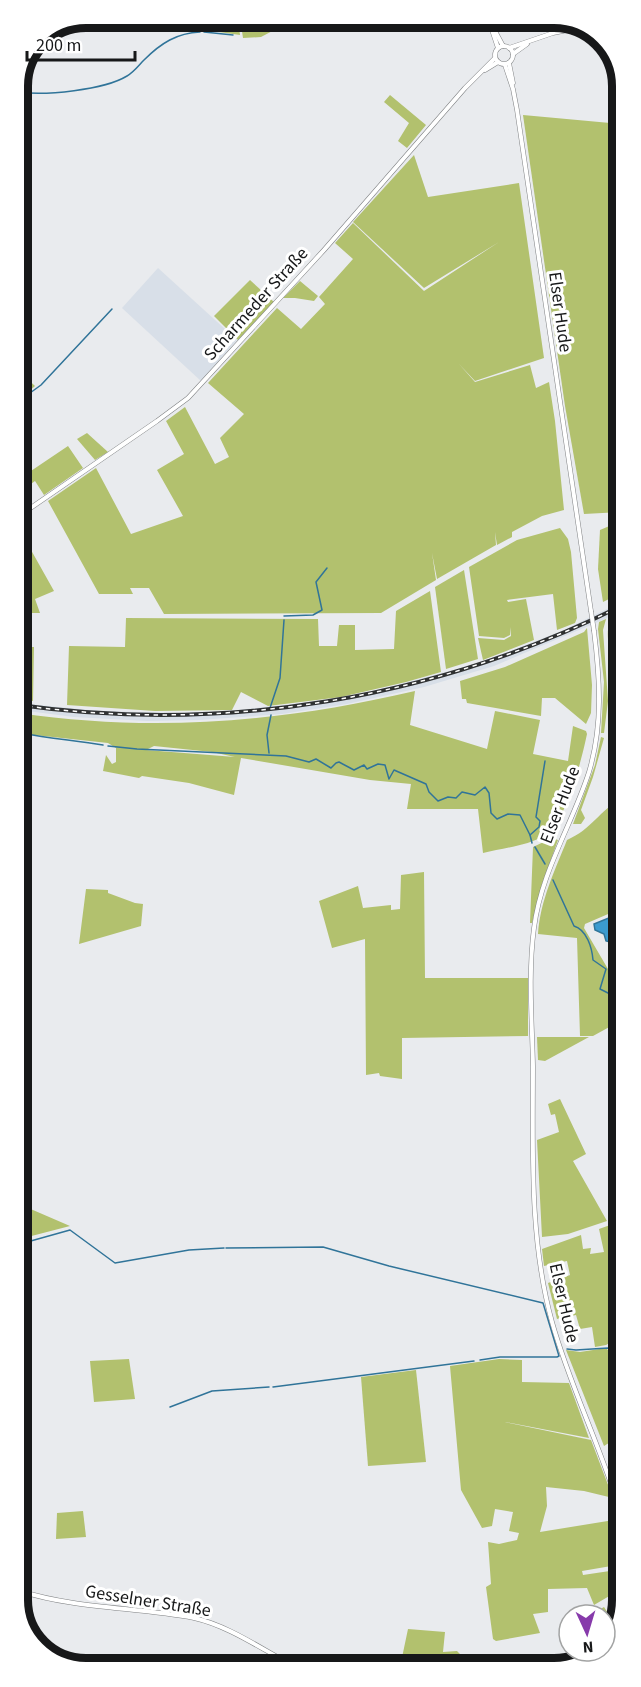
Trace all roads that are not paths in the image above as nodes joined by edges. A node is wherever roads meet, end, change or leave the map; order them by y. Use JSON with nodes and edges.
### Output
{"nodes":[{"id":1,"x":493,"y":29,"type":"edge"},
{"id":2,"x":568,"y":30,"type":"edge"},
{"id":3,"x":530,"y":42,"type":"junction"},
{"id":4,"x":501,"y":47,"type":"junction"},
{"id":5,"x":509,"y":48,"type":"junction"},
{"id":6,"x":513,"y":54,"type":"junction"},
{"id":7,"x":496,"y":60,"type":"junction"},
{"id":8,"x":507,"y":64,"type":"junction"},
{"id":9,"x":29,"y":509,"type":"edge"},
{"id":10,"x":612,"y":1487,"type":"edge"},
{"id":11,"x":28,"y":1593,"type":"edge"},
{"id":12,"x":279,"y":1658,"type":"edge"}],
"edges":[{"from":1,"to":4,"type":"street"},
{"from":2,"to":3,"type":"street"},
{"from":3,"to":5,"type":"street"},
{"from":3,"to":6,"type":"street"},
{"from":4,"to":5,"type":"street"},
{"from":4,"to":7,"type":"street"},
{"from":5,"to":6,"type":"street"},
{"from":6,"to":8,"type":"street"},
{"from":7,"to":8,"type":"street"},
{"from":7,"to":9,"type":"street","name":"Scharmeder Straße"},
{"from":8,"to":10,"type":"street","name":"Elser Hude","bridge":true},
{"from":11,"to":12,"type":"street","name":"Gesselner Straße"}]}
